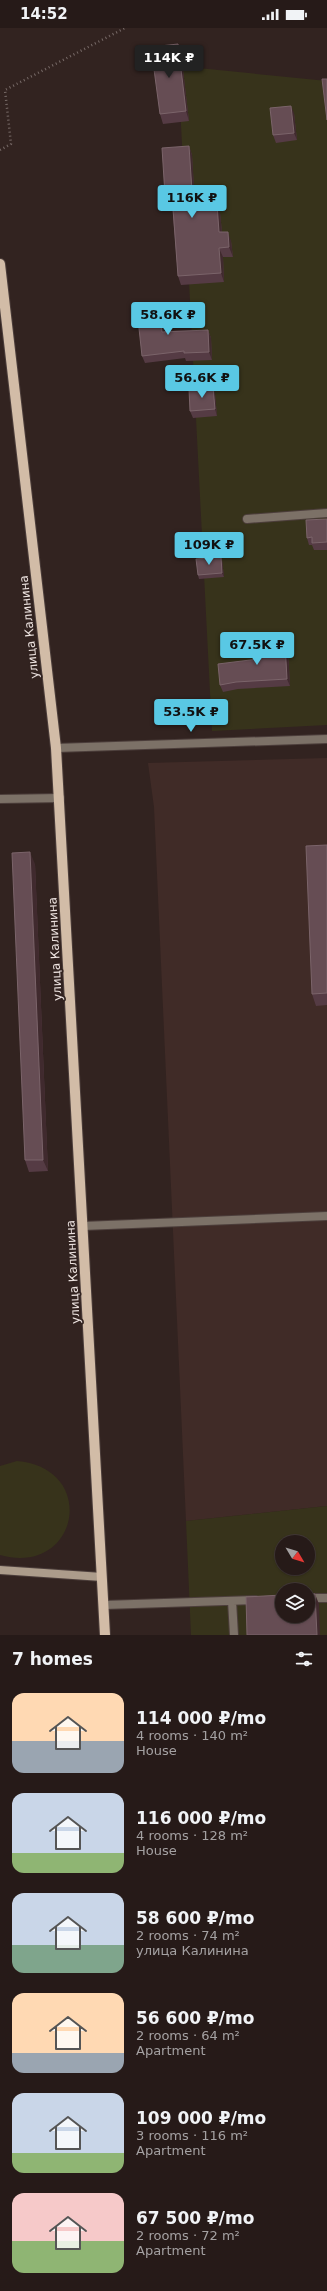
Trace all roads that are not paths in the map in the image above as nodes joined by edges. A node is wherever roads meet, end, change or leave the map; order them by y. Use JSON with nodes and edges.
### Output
{"nodes":[{"id":1,"x":0,"y":264,"type":"edge"},
{"id":2,"x":327,"y":513,"type":"edge"},
{"id":3,"x":247,"y":519,"type":"dead end"},
{"id":4,"x":327,"y":739,"type":"edge"},
{"id":5,"x":56,"y":748,"type":"junction"},
{"id":6,"x":60,"y":798,"type":"junction"},
{"id":7,"x":0,"y":799,"type":"edge"},
{"id":8,"x":327,"y":1216,"type":"edge"},
{"id":9,"x":83,"y":1226,"type":"junction"},
{"id":10,"x":0,"y":1570,"type":"edge"},
{"id":11,"x":102,"y":1577,"type":"junction"},
{"id":12,"x":315,"y":1598,"type":"edge"},
{"id":13,"x":327,"y":1598,"type":"edge"},
{"id":14,"x":260,"y":1600,"type":"edge"},
{"id":15,"x":232,"y":1601,"type":"junction"},
{"id":16,"x":104,"y":1605,"type":"junction"},
{"id":17,"x":105,"y":1635,"type":"edge"},
{"id":18,"x":234,"y":1635,"type":"edge"}],
"edges":[{"from":1,"to":5,"type":"main road","name":"улица Калинина"},
{"from":2,"to":3,"type":"street"},
{"from":4,"to":5,"type":"street"},
{"from":5,"to":6,"type":"main road","name":"улица Калинина"},
{"from":6,"to":7,"type":"street"},
{"from":6,"to":9,"type":"main road","name":"улица Калинина"},
{"from":8,"to":9,"type":"street"},
{"from":9,"to":11,"type":"main road","name":"улица Калинина"},
{"from":10,"to":11,"type":"street"},
{"from":11,"to":16,"type":"main road","name":"улица Калинина"},
{"from":12,"to":13,"type":"street"},
{"from":14,"to":15,"type":"street"},
{"from":15,"to":16,"type":"street"},
{"from":15,"to":18,"type":"street"},
{"from":16,"to":17,"type":"main road","name":"улица Калинина"}]}
